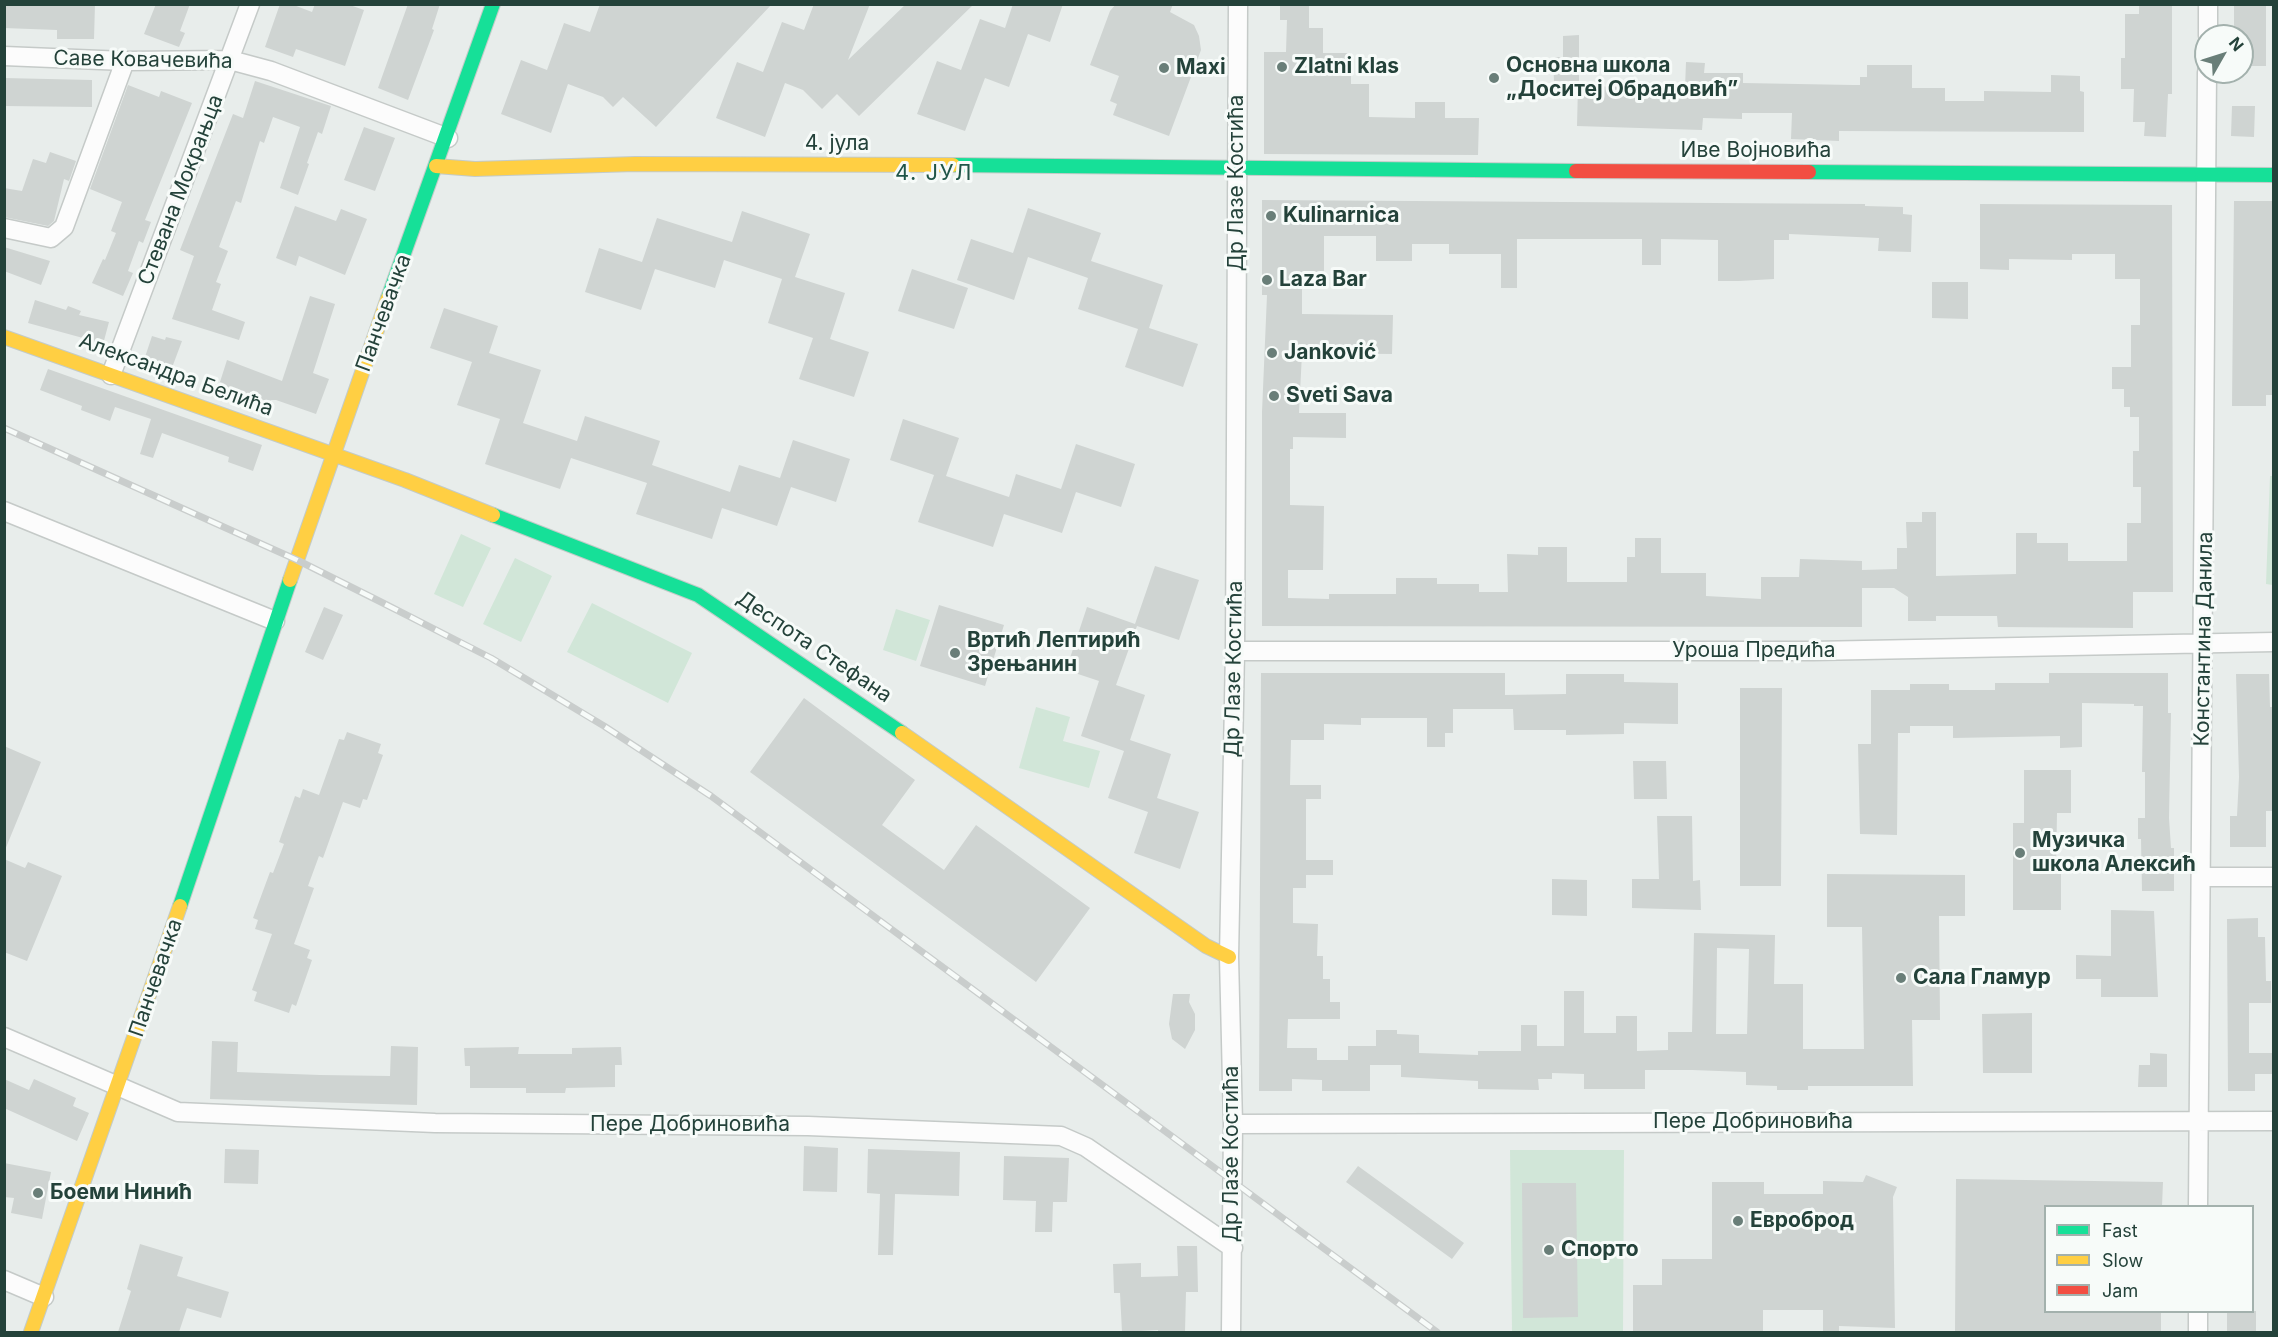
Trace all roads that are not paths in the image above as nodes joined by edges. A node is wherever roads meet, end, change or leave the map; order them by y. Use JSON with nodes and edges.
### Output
{"nodes":[{"id":1,"x":250,"y":4,"type":"edge"},
{"id":2,"x":493,"y":4,"type":"edge"},
{"id":3,"x":1238,"y":4,"type":"edge"},
{"id":4,"x":2208,"y":4,"type":"edge"},
{"id":5,"x":2208,"y":24,"type":"edge"},
{"id":6,"x":4,"y":56,"type":"edge"},
{"id":7,"x":230,"y":60,"type":"junction"},
{"id":8,"x":125,"y":61,"type":"junction"},
{"id":9,"x":2208,"y":84,"type":"edge"},
{"id":10,"x":448,"y":138,"type":"junction"},
{"id":11,"x":436,"y":166,"type":"junction"},
{"id":12,"x":1238,"y":169,"type":"junction"},
{"id":13,"x":2207,"y":174,"type":"junction"},
{"id":14,"x":2274,"y":175,"type":"edge"},
{"id":15,"x":4,"y":228,"type":"edge"},
{"id":16,"x":4,"y":337,"type":"edge"},
{"id":17,"x":111,"y":375,"type":"junction"},
{"id":18,"x":333,"y":453,"type":"junction"},
{"id":19,"x":4,"y":511,"type":"edge"},
{"id":20,"x":275,"y":621,"type":"junction"},
{"id":21,"x":2204,"y":642,"type":"junction"},
{"id":22,"x":2274,"y":642,"type":"edge"},
{"id":23,"x":1235,"y":651,"type":"junction"},
{"id":24,"x":2201,"y":877,"type":"junction"},
{"id":25,"x":2274,"y":877,"type":"edge"},
{"id":26,"x":1229,"y":957,"type":"junction"},
{"id":27,"x":4,"y":1037,"type":"edge"},
{"id":28,"x":119,"y":1086,"type":"junction"},
{"id":29,"x":2274,"y":1121,"type":"edge"},
{"id":30,"x":2198,"y":1122,"type":"junction"},
{"id":31,"x":1233,"y":1124,"type":"junction"},
{"id":32,"x":2198,"y":1205,"type":"edge"},
{"id":33,"x":1233,"y":1248,"type":"junction"},
{"id":34,"x":4,"y":1280,"type":"edge"},
{"id":35,"x":44,"y":1297,"type":"junction"},
{"id":36,"x":2198,"y":1313,"type":"edge"},
{"id":37,"x":31,"y":1332,"type":"edge"},
{"id":38,"x":1231,"y":1332,"type":"edge"},
{"id":39,"x":2198,"y":1332,"type":"edge"}],
"edges":[{"from":1,"to":7,"type":"street","name":"Стевана Мокрањца"},
{"from":2,"to":10,"type":"street","name":"Панчевачка"},
{"from":3,"to":12,"type":"street","name":"Др Лазе Костића"},
{"from":4,"to":5,"type":"street"},
{"from":6,"to":8,"type":"street","name":"Саве Ковачевића"},
{"from":7,"to":8,"type":"street","name":"Саве Ковачевића"},
{"from":7,"to":10,"type":"street","name":"Саве Ковачевића"},
{"from":7,"to":17,"type":"street","name":"Стевана Мокрањца"},
{"from":8,"to":15,"type":"street"},
{"from":9,"to":13,"type":"street","name":"Константина Данила"},
{"from":10,"to":11,"type":"street","name":"Панчевачка"},
{"from":11,"to":12,"type":"street","name":"4. јула"},
{"from":11,"to":18,"type":"street","name":"Панчевачка"},
{"from":12,"to":13,"type":"street","name":"Иве Војновића"},
{"from":12,"to":23,"type":"street","name":"Др Лазе Костића"},
{"from":13,"to":14,"type":"street","name":"Иве Војновића"},
{"from":13,"to":21,"type":"street","name":"Константина Данила"},
{"from":16,"to":17,"type":"street","name":"Александра Белића"},
{"from":17,"to":18,"type":"street","name":"Александра Белића"},
{"from":18,"to":20,"type":"street","name":"Панчевачка"},
{"from":18,"to":26,"type":"street","name":"Деспота Стефана"},
{"from":19,"to":20,"type":"street"},
{"from":20,"to":28,"type":"street","name":"Панчевачка"},
{"from":21,"to":22,"type":"street","name":"Уроша Предића"},
{"from":21,"to":23,"type":"street","name":"Уроша Предића"},
{"from":21,"to":24,"type":"street","name":"Константина Данила"},
{"from":23,"to":26,"type":"street","name":"Др Лазе Костића"},
{"from":24,"to":25,"type":"street"},
{"from":24,"to":30,"type":"street","name":"Константина Данила"},
{"from":26,"to":31,"type":"street","name":"Др Лазе Костића"},
{"from":27,"to":28,"type":"street","name":"Пере Добриновића"},
{"from":28,"to":33,"type":"street","name":"Пере Добриновића"},
{"from":28,"to":35,"type":"street","name":"Панчевачка"},
{"from":29,"to":30,"type":"street","name":"Пере Добриновића"},
{"from":30,"to":31,"type":"street","name":"Пере Добриновића"},
{"from":30,"to":32,"type":"street","name":"Константина Данила"},
{"from":31,"to":33,"type":"street","name":"Др Лазе Костића"},
{"from":33,"to":38,"type":"street","name":"Др Лазе Костића"},
{"from":34,"to":35,"type":"street"},
{"from":35,"to":37,"type":"street","name":"Панчевачка"},
{"from":36,"to":39,"type":"street"}]}
